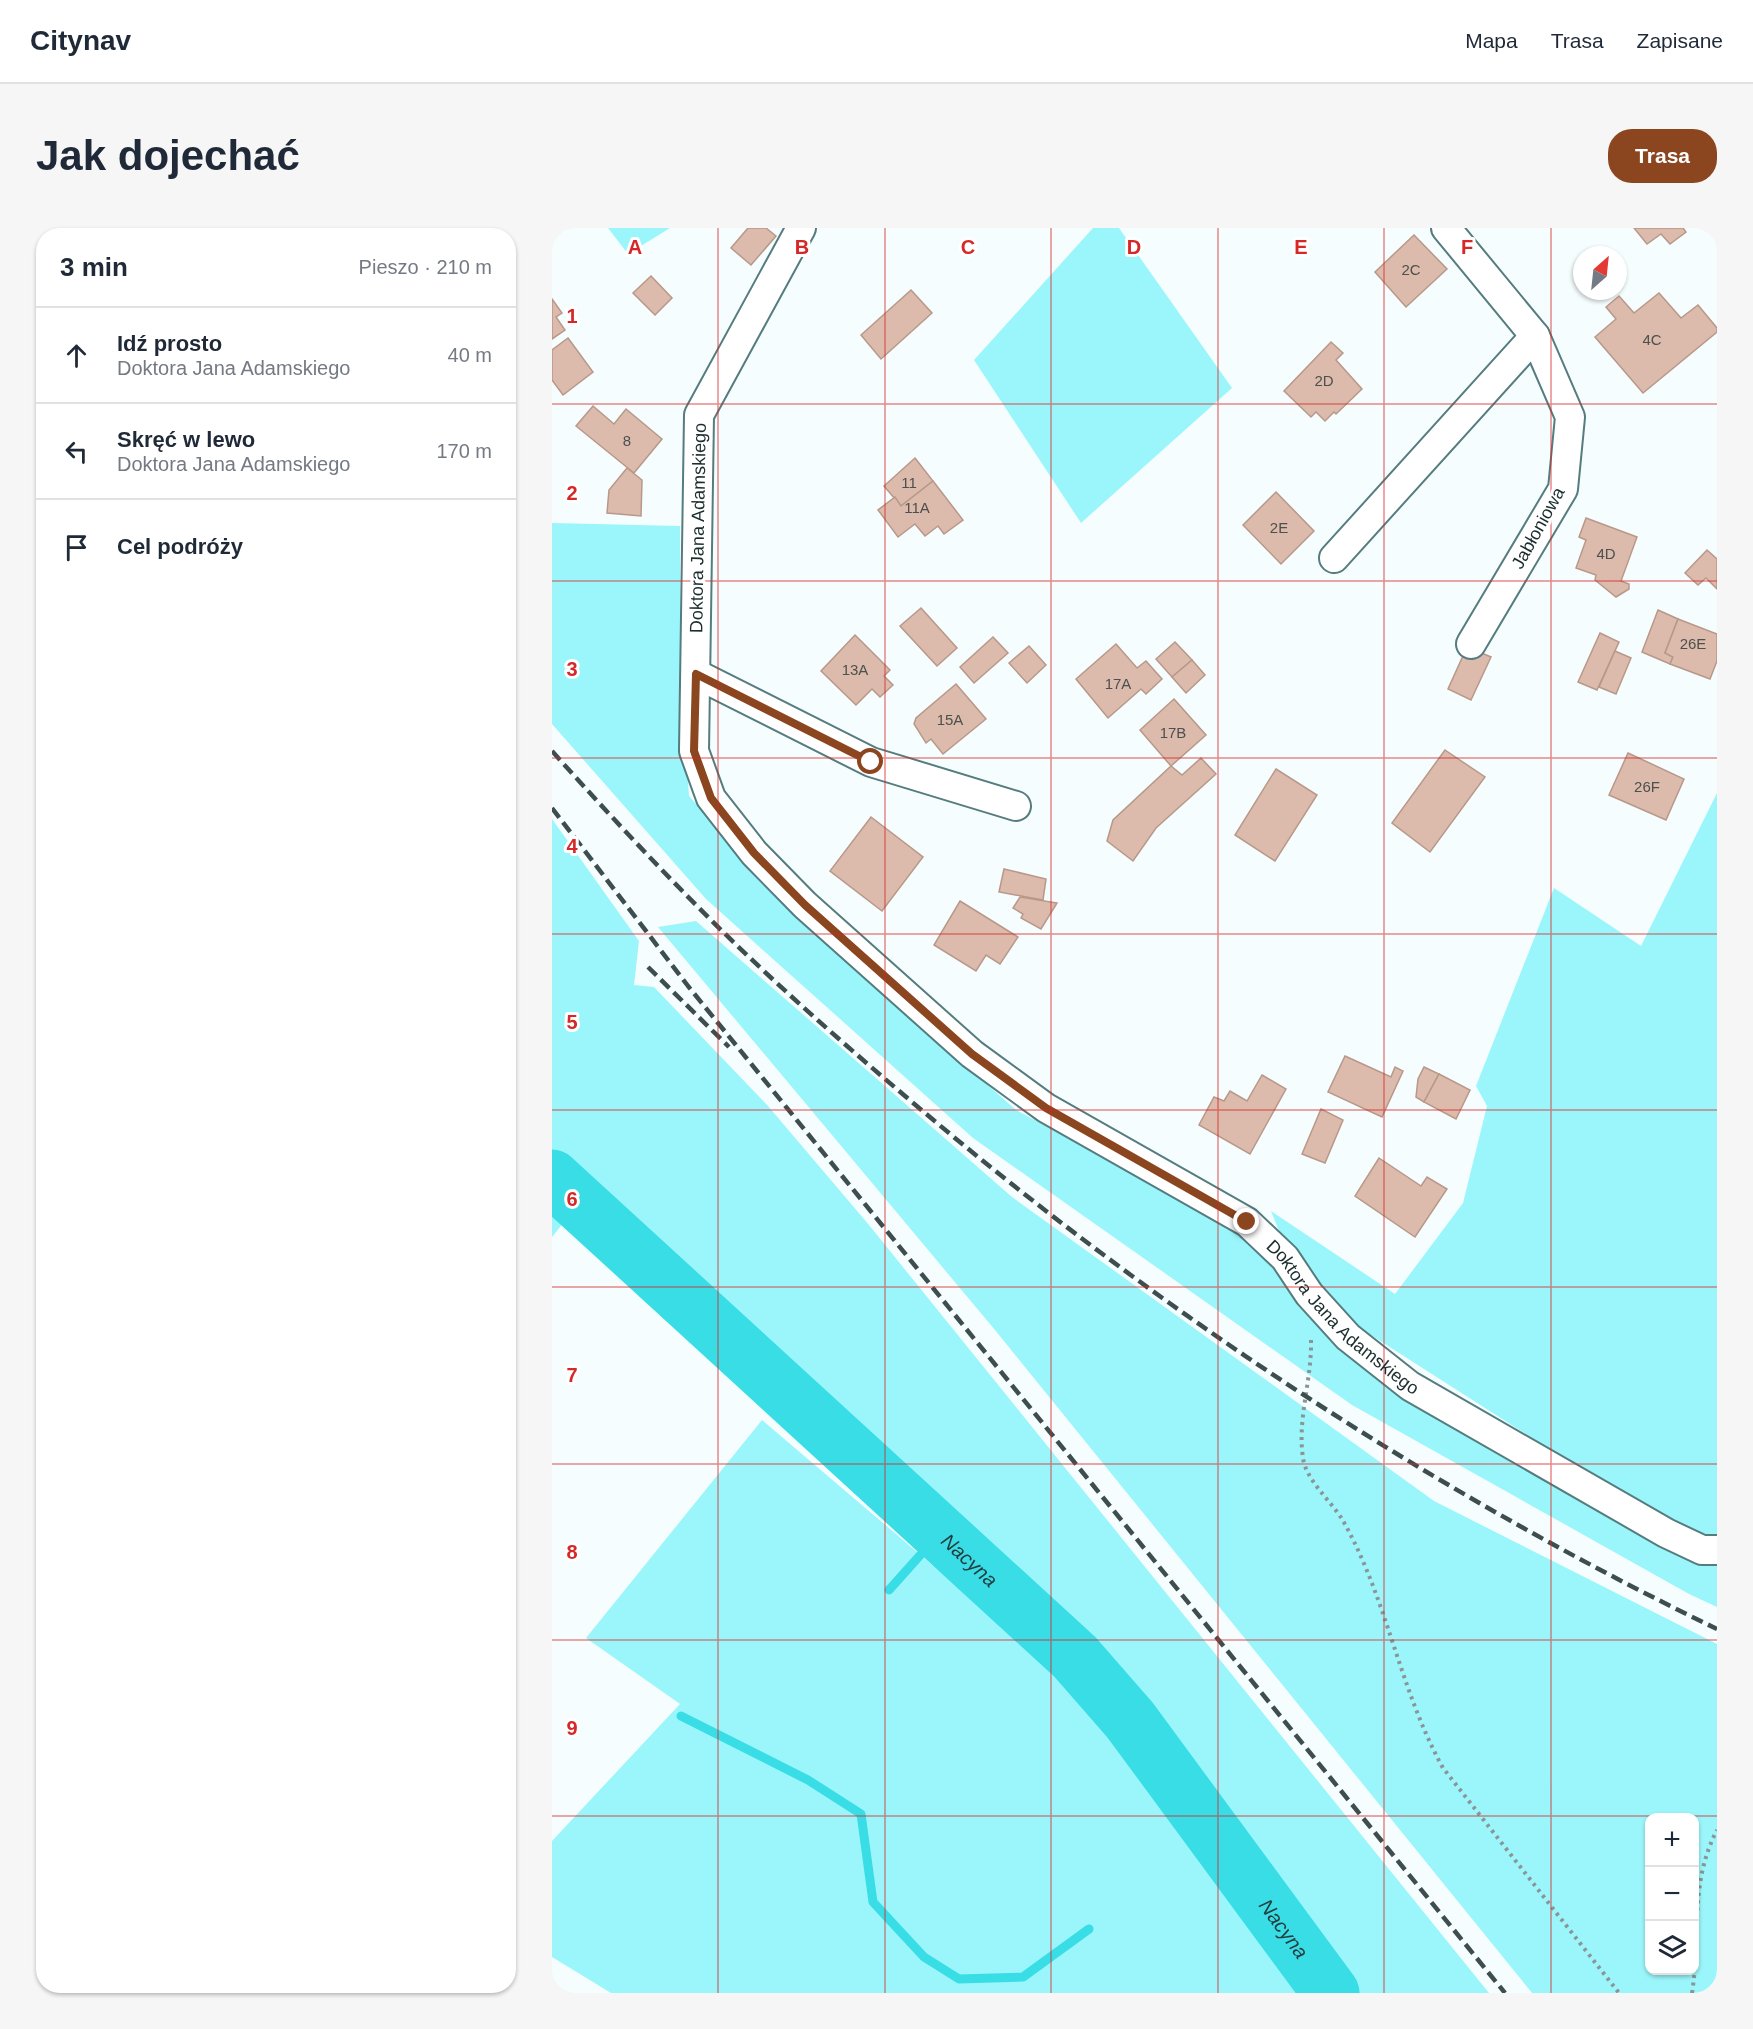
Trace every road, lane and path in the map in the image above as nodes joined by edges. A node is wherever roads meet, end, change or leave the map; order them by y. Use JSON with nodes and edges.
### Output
{"nodes":[{"id":1,"x":801,"y":228,"type":"edge"},
{"id":2,"x":1446,"y":228,"type":"edge"},
{"id":3,"x":1535,"y":336,"type":"junction"},
{"id":4,"x":1334,"y":558,"type":"dead end"},
{"id":5,"x":1471,"y":644,"type":"dead end"},
{"id":6,"x":696,"y":674,"type":"junction"},
{"id":7,"x":1016,"y":806,"type":"dead end"},
{"id":8,"x":1309,"y":1294,"type":"junction"},
{"id":9,"x":1717,"y":1551,"type":"edge"},
{"id":10,"x":1717,"y":1830,"type":"edge"},
{"id":11,"x":1619,"y":1993,"type":"edge"},
{"id":12,"x":1692,"y":1993,"type":"edge"}],
"edges":[{"from":1,"to":6,"type":"street","name":"Doktora Jana Adamskiego"},
{"from":2,"to":3,"type":"street","name":"Jabłoniowa"},
{"from":3,"to":4,"type":"street"},
{"from":3,"to":5,"type":"street","name":"Jabłoniowa"},
{"from":6,"to":7,"type":"street"},
{"from":6,"to":8,"type":"street","name":"Doktora Jana Adamskiego"},
{"from":8,"to":9,"type":"street","name":"Doktora Jana Adamskiego"},
{"from":8,"to":11,"type":"path"},
{"from":10,"to":12,"type":"path"}]}
